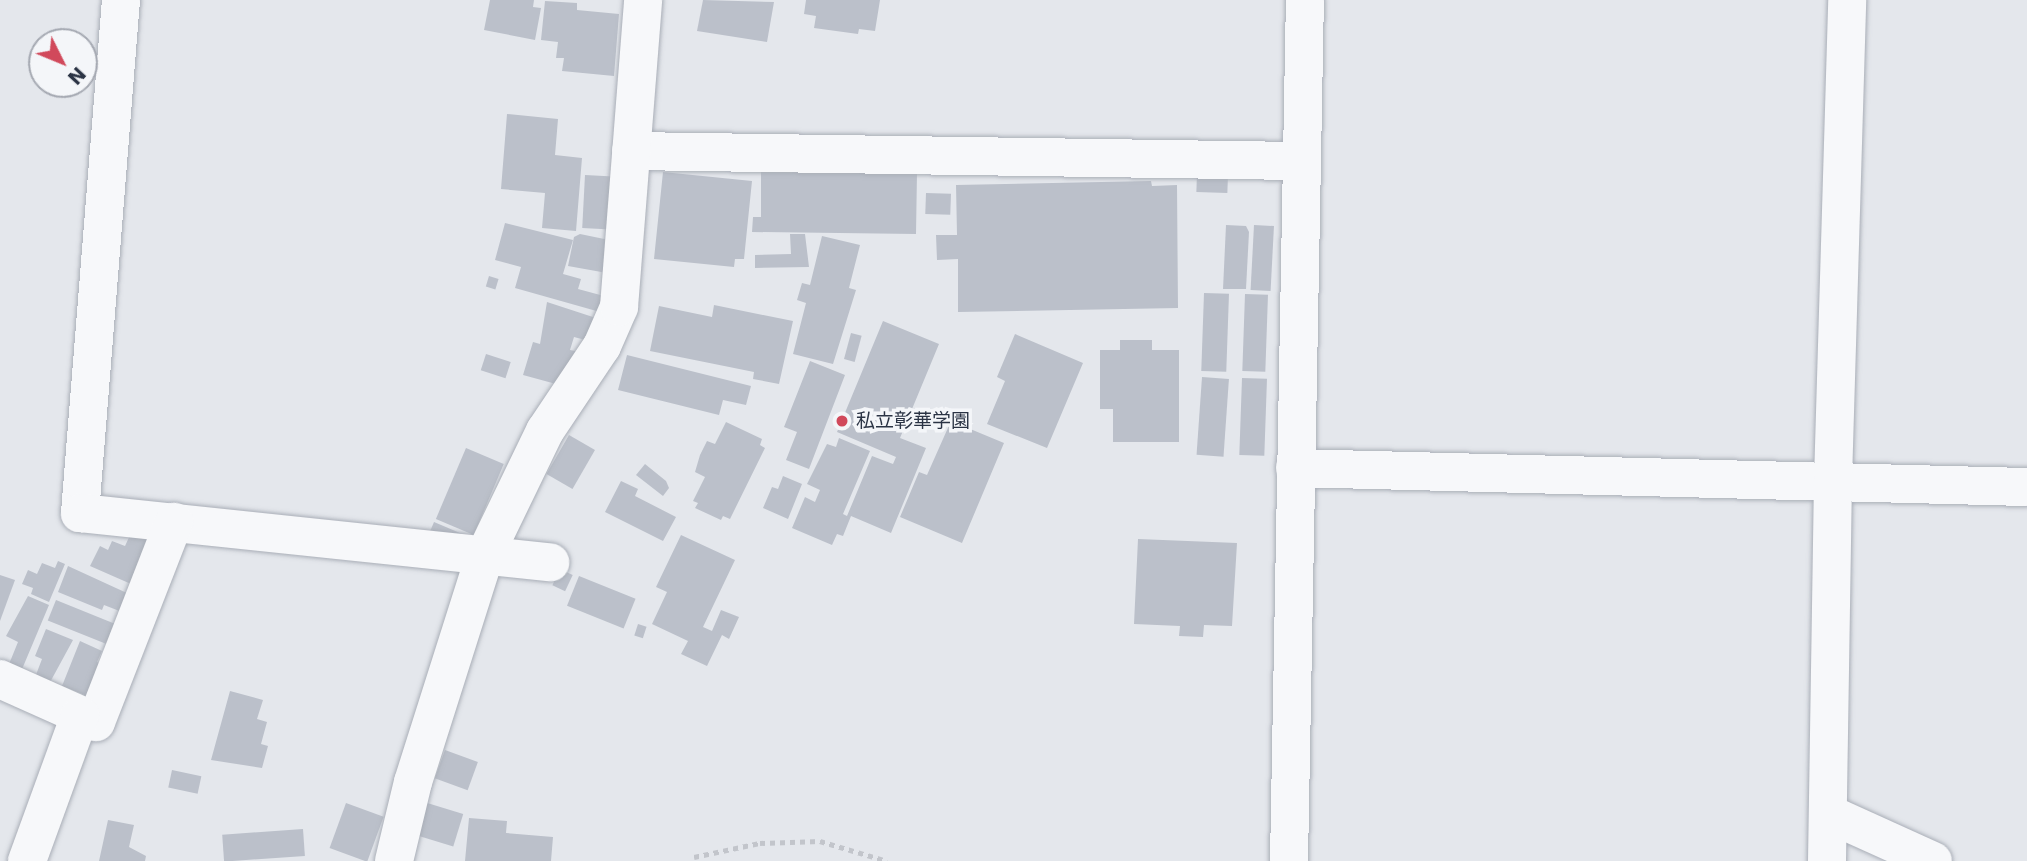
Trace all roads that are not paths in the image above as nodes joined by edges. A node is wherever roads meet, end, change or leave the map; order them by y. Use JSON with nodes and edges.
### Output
{"nodes":[{"id":1,"x":121,"y":0,"type":"edge"},
{"id":2,"x":643,"y":0,"type":"edge"},
{"id":3,"x":1305,"y":0,"type":"edge"},
{"id":4,"x":1847,"y":0,"type":"edge"},
{"id":5,"x":631,"y":151,"type":"junction"},
{"id":6,"x":1301,"y":161,"type":"junction"},
{"id":7,"x":1294,"y":468,"type":"junction"},
{"id":8,"x":1833,"y":480,"type":"junction"},
{"id":9,"x":2027,"y":487,"type":"edge"},
{"id":10,"x":174,"y":522,"type":"junction"},
{"id":11,"x":485,"y":555,"type":"junction"},
{"id":12,"x":550,"y":562,"type":"dead end"},
{"id":13,"x":0,"y":679,"type":"edge"},
{"id":14,"x":80,"y":715,"type":"junction"},
{"id":15,"x":1829,"y":814,"type":"junction"},
{"id":16,"x":27,"y":861,"type":"edge"},
{"id":17,"x":394,"y":861,"type":"edge"},
{"id":18,"x":1289,"y":861,"type":"edge"},
{"id":19,"x":1827,"y":861,"type":"edge"},
{"id":20,"x":1933,"y":861,"type":"edge"}],
"edges":[{"from":1,"to":10,"type":"street"},
{"from":2,"to":5,"type":"street"},
{"from":3,"to":6,"type":"street"},
{"from":4,"to":8,"type":"street"},
{"from":5,"to":6,"type":"street"},
{"from":5,"to":11,"type":"street"},
{"from":6,"to":7,"type":"street"},
{"from":7,"to":8,"type":"street"},
{"from":7,"to":18,"type":"street"},
{"from":8,"to":9,"type":"street"},
{"from":8,"to":15,"type":"street"},
{"from":10,"to":11,"type":"street"},
{"from":10,"to":14,"type":"street"},
{"from":11,"to":12,"type":"street"},
{"from":11,"to":17,"type":"street"},
{"from":13,"to":14,"type":"street"},
{"from":14,"to":16,"type":"street"},
{"from":15,"to":19,"type":"street"},
{"from":15,"to":20,"type":"street"}]}
